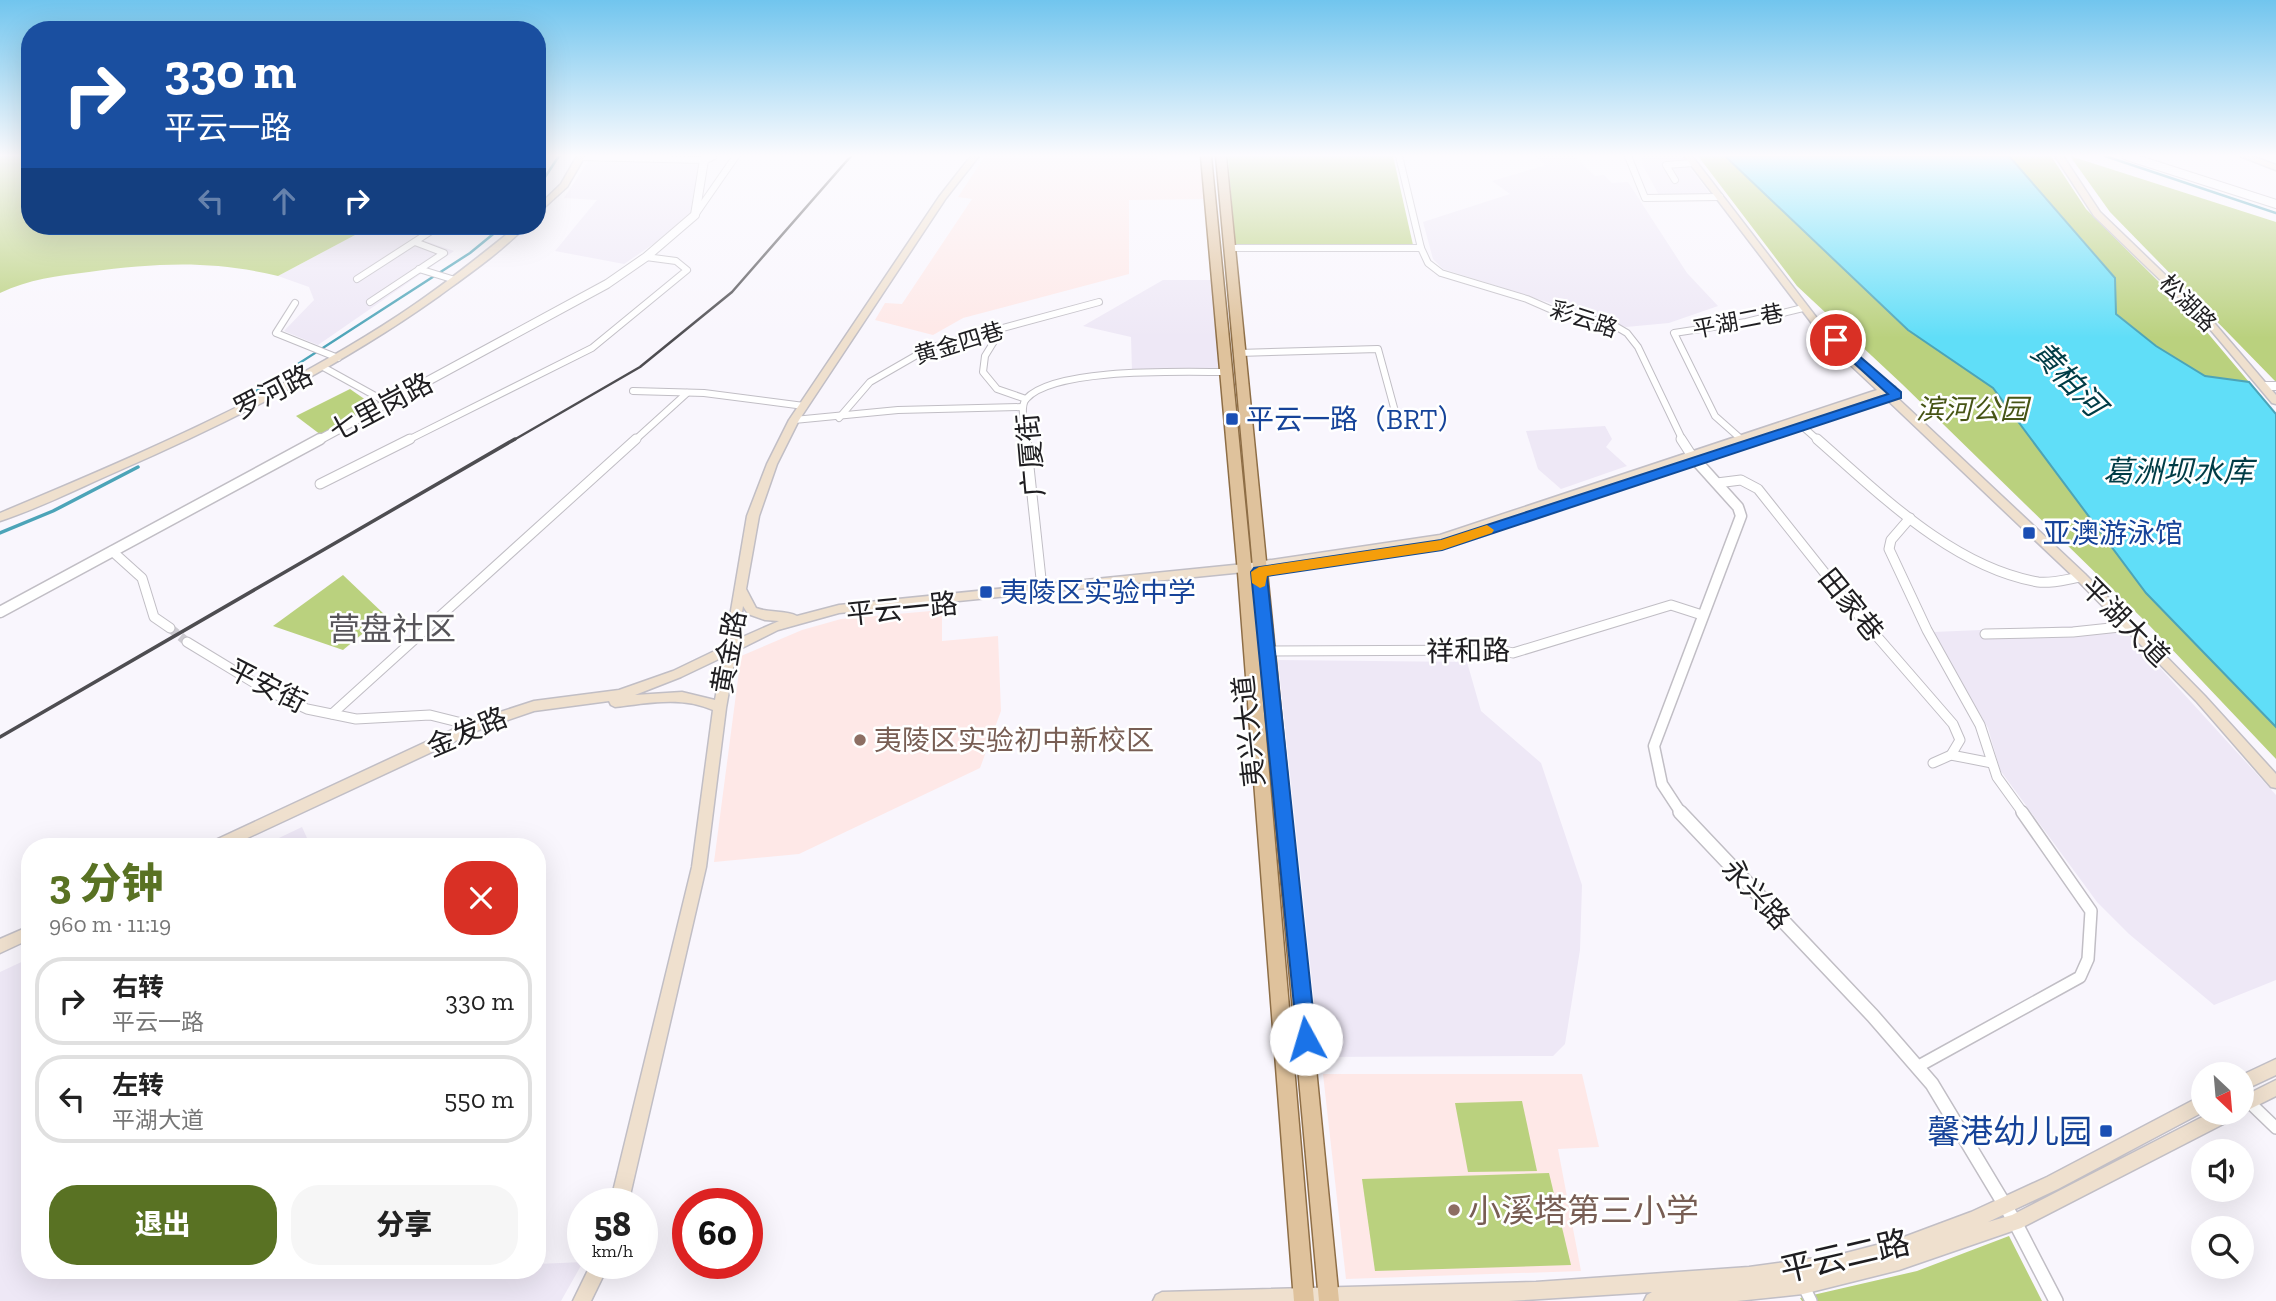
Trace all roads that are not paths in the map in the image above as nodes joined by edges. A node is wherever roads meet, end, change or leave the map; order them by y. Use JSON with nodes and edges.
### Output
{"nodes":[{"id":1,"x":693,"y":217,"type":"edge"},
{"id":2,"x":930,"y":217,"type":"edge"},
{"id":3,"x":1212,"y":217,"type":"edge"},
{"id":4,"x":1226,"y":217,"type":"edge"},
{"id":5,"x":1414,"y":217,"type":"edge"},
{"id":6,"x":1735,"y":217,"type":"edge"},
{"id":7,"x":1737,"y":217,"type":"edge"},
{"id":8,"x":2100,"y":217,"type":"edge"},
{"id":9,"x":426,"y":235,"type":"edge"},
{"id":10,"x":511,"y":235,"type":"edge"},
{"id":11,"x":415,"y":242,"type":"junction"},
{"id":12,"x":1228,"y":248,"type":"junction"},
{"id":13,"x":1421,"y":248,"type":"junction"},
{"id":14,"x":646,"y":257,"type":"junction"},
{"id":15,"x":419,"y":270,"type":"junction"},
{"id":16,"x":357,"y":279,"type":"dead end"},
{"id":17,"x":455,"y":280,"type":"junction"},
{"id":18,"x":370,"y":302,"type":"dead end"},
{"id":19,"x":1099,"y":302,"type":"dead end"},
{"id":20,"x":295,"y":303,"type":"dead end"},
{"id":21,"x":1803,"y":308,"type":"junction"},
{"id":22,"x":1001,"y":330,"type":"junction"},
{"id":23,"x":1238,"y":353,"type":"junction"},
{"id":24,"x":338,"y":358,"type":"junction"},
{"id":25,"x":323,"y":367,"type":"junction"},
{"id":26,"x":1226,"y":372,"type":"junction"},
{"id":27,"x":2264,"y":386,"type":"junction"},
{"id":28,"x":2276,"y":386,"type":"edge"},
{"id":29,"x":633,"y":391,"type":"dead end"},
{"id":30,"x":687,"y":393,"type":"junction"},
{"id":31,"x":1891,"y":393,"type":"junction"},
{"id":32,"x":2274,"y":399,"type":"edge"},
{"id":33,"x":388,"y":403,"type":"junction"},
{"id":34,"x":1024,"y":403,"type":"junction"},
{"id":35,"x":804,"y":406,"type":"junction"},
{"id":36,"x":839,"y":418,"type":"junction"},
{"id":37,"x":794,"y":420,"type":"junction"},
{"id":38,"x":1399,"y":426,"type":"dead end"},
{"id":39,"x":1802,"y":426,"type":"junction"},
{"id":40,"x":1741,"y":439,"type":"junction"},
{"id":41,"x":1694,"y":458,"type":"junction"},
{"id":42,"x":1717,"y":483,"type":"junction"},
{"id":43,"x":320,"y":484,"type":"dead end"},
{"id":44,"x":0,"y":517,"type":"edge"},
{"id":45,"x":1910,"y":518,"type":"junction"},
{"id":46,"x":112,"y":551,"type":"junction"},
{"id":47,"x":1252,"y":570,"type":"junction"},
{"id":48,"x":2081,"y":577,"type":"junction"},
{"id":49,"x":1042,"y":588,"type":"junction"},
{"id":50,"x":740,"y":589,"type":"junction"},
{"id":51,"x":0,"y":612,"type":"edge"},
{"id":52,"x":1702,"y":615,"type":"junction"},
{"id":53,"x":800,"y":618,"type":"junction"},
{"id":54,"x":2129,"y":626,"type":"junction"},
{"id":55,"x":170,"y":628,"type":"tunnel mouth"},
{"id":56,"x":1985,"y":634,"type":"dead end"},
{"id":57,"x":187,"y":642,"type":"tunnel mouth"},
{"id":58,"x":1267,"y":651,"type":"junction"},
{"id":59,"x":729,"y":652,"type":"junction"},
{"id":60,"x":608,"y":703,"type":"junction"},
{"id":61,"x":720,"y":708,"type":"junction"},
{"id":62,"x":332,"y":714,"type":"junction"},
{"id":63,"x":474,"y":726,"type":"junction"},
{"id":64,"x":1951,"y":755,"type":"junction"},
{"id":65,"x":1933,"y":763,"type":"dead end"},
{"id":66,"x":1992,"y":763,"type":"junction"},
{"id":67,"x":2276,"y":772,"type":"edge"},
{"id":68,"x":2276,"y":783,"type":"edge"},
{"id":69,"x":233,"y":838,"type":"edge"},
{"id":70,"x":248,"y":838,"type":"edge"},
{"id":71,"x":21,"y":936,"type":"edge"},
{"id":72,"x":21,"y":945,"type":"edge"},
{"id":73,"x":0,"y":946,"type":"edge"},
{"id":74,"x":0,"y":955,"type":"edge"},
{"id":75,"x":1917,"y":1067,"type":"junction"},
{"id":76,"x":2276,"y":1067,"type":"edge"},
{"id":77,"x":2254,"y":1077,"type":"edge"},
{"id":78,"x":2276,"y":1088,"type":"edge"},
{"id":79,"x":2254,"y":1100,"type":"edge"},
{"id":80,"x":2191,"y":1110,"type":"edge"},
{"id":81,"x":2254,"y":1110,"type":"edge"},
{"id":82,"x":2202,"y":1125,"type":"edge"},
{"id":83,"x":2276,"y":1128,"type":"edge"},
{"id":84,"x":623,"y":1188,"type":"edge"},
{"id":85,"x":2011,"y":1215,"type":"junction"},
{"id":86,"x":593,"y":1279,"type":"edge"},
{"id":87,"x":1804,"y":1286,"type":"edge"},
{"id":88,"x":1304,"y":1300,"type":"edge"},
{"id":89,"x":1329,"y":1300,"type":"edge"},
{"id":90,"x":582,"y":1301,"type":"edge"},
{"id":91,"x":1162,"y":1301,"type":"edge"},
{"id":92,"x":1653,"y":1301,"type":"edge"},
{"id":93,"x":2056,"y":1301,"type":"edge"}],
"edges":[{"from":1,"to":14,"type":"street","name":"七里岗路"},
{"from":2,"to":35,"type":"main road","name":"黄金路"},
{"from":3,"to":26,"type":"main road","name":"夷兴大道"},
{"from":4,"to":12,"type":"main road","name":"夷兴大道"},
{"from":5,"to":13,"type":"street","name":"彩云路"},
{"from":6,"to":21,"type":"main road","name":"平湖大道"},
{"from":7,"to":31,"type":"main road","name":"平湖大道"},
{"from":8,"to":27,"type":"main road","name":"松湖路"},
{"from":9,"to":11,"type":"street"},
{"from":10,"to":17,"type":"main road","name":"罗河路"},
{"from":11,"to":15,"type":"street"},
{"from":11,"to":16,"type":"street"},
{"from":12,"to":13,"type":"street"},
{"from":12,"to":23,"type":"main road","name":"夷兴大道"},
{"from":13,"to":41,"type":"street","name":"彩云路"},
{"from":14,"to":33,"type":"street","name":"七里岗路"},
{"from":14,"to":43,"type":"street"},
{"from":15,"to":17,"type":"street"},
{"from":15,"to":18,"type":"street"},
{"from":17,"to":24,"type":"main road","name":"罗河路"},
{"from":19,"to":22,"type":"street","name":"黄金四巷"},
{"from":20,"to":24,"type":"street"},
{"from":21,"to":31,"type":"main road","name":"平湖大道"},
{"from":21,"to":40,"type":"street","name":"平湖二巷"},
{"from":22,"to":34,"type":"street"},
{"from":22,"to":36,"type":"street","name":"黄金四巷"},
{"from":23,"to":38,"type":"street"},
{"from":23,"to":47,"type":"main road","name":"夷兴大道"},
{"from":24,"to":25,"type":"main road","name":"罗河路"},
{"from":25,"to":33,"type":"street"},
{"from":25,"to":44,"type":"main road","name":"罗河路"},
{"from":26,"to":34,"type":"street","name":"广厦街"},
{"from":26,"to":47,"type":"main road","name":"夷兴大道"},
{"from":27,"to":28,"type":"street"},
{"from":27,"to":32,"type":"main road","name":"松湖路"},
{"from":29,"to":30,"type":"street"},
{"from":30,"to":35,"type":"street"},
{"from":30,"to":62,"type":"street"},
{"from":31,"to":39,"type":"main road","name":"平云一路"},
{"from":31,"to":40,"type":"main road","name":"平云一路"},
{"from":31,"to":48,"type":"main road","name":"平湖大道"},
{"from":31,"to":67,"type":"main road","name":"平湖大道"},
{"from":33,"to":46,"type":"street","name":"七里岗路"},
{"from":34,"to":36,"type":"street"},
{"from":34,"to":49,"type":"street","name":"广厦街"},
{"from":35,"to":37,"type":"main road","name":"黄金路"},
{"from":36,"to":37,"type":"street"},
{"from":37,"to":50,"type":"main road","name":"黄金路"},
{"from":39,"to":41,"type":"main road","name":"平云一路"},
{"from":39,"to":45,"type":"street"},
{"from":40,"to":41,"type":"main road","name":"平云一路"},
{"from":41,"to":42,"type":"street","name":"永兴路"},
{"from":41,"to":47,"type":"main road","name":"平云一路"},
{"from":42,"to":52,"type":"street","name":"永兴路"},
{"from":42,"to":64,"type":"street","name":"田家巷"},
{"from":45,"to":48,"type":"street"},
{"from":45,"to":66,"type":"street"},
{"from":46,"to":51,"type":"street","name":"七里岗路"},
{"from":46,"to":55,"type":"street"},
{"from":47,"to":49,"type":"main road","name":"平云一路"},
{"from":47,"to":58,"type":"main road","name":"夷兴大道"},
{"from":47,"to":59,"type":"main road","name":"平云一路"},
{"from":47,"to":88,"type":"main road","name":"夷兴大道"},
{"from":48,"to":54,"type":"main road","name":"平湖大道"},
{"from":49,"to":53,"type":"main road","name":"平云一路"},
{"from":50,"to":53,"type":"main road"},
{"from":50,"to":59,"type":"main road","name":"黄金路"},
{"from":52,"to":58,"type":"street","name":"祥和路"},
{"from":52,"to":75,"type":"street","name":"永兴路"},
{"from":53,"to":59,"type":"main road","name":"平云一路"},
{"from":54,"to":56,"type":"street"},
{"from":54,"to":68,"type":"main road","name":"平湖大道"},
{"from":57,"to":62,"type":"street","name":"平安街"},
{"from":58,"to":89,"type":"main road","name":"夷兴大道"},
{"from":59,"to":60,"type":"main road","name":"金发路"},
{"from":59,"to":61,"type":"main road","name":"黄金路"},
{"from":59,"to":63,"type":"main road","name":"金发路"},
{"from":60,"to":61,"type":"main road"},
{"from":60,"to":70,"type":"main road","name":"金发路"},
{"from":61,"to":84,"type":"main road","name":"黄金路"},
{"from":62,"to":63,"type":"street","name":"平安街"},
{"from":63,"to":69,"type":"main road","name":"金发路"},
{"from":64,"to":65,"type":"street"},
{"from":64,"to":66,"type":"street"},
{"from":66,"to":75,"type":"street"},
{"from":71,"to":73,"type":"main road"},
{"from":72,"to":74,"type":"main road"},
{"from":75,"to":85,"type":"street","name":"永兴路"},
{"from":76,"to":77,"type":"main road"},
{"from":78,"to":79,"type":"main road"},
{"from":80,"to":85,"type":"main road","name":"平云二路"},
{"from":81,"to":83,"type":"street"},
{"from":82,"to":85,"type":"main road","name":"平云二路"},
{"from":85,"to":87,"type":"main road","name":"平云二路"},
{"from":85,"to":93,"type":"street","name":"永兴路"},
{"from":86,"to":90,"type":"main road"},
{"from":87,"to":89,"type":"main road","name":"平云二路"},
{"from":87,"to":92,"type":"main road","name":"平云二路"},
{"from":88,"to":89,"type":"main road","name":"平云二路"},
{"from":88,"to":91,"type":"main road","name":"平云二路"}]}
